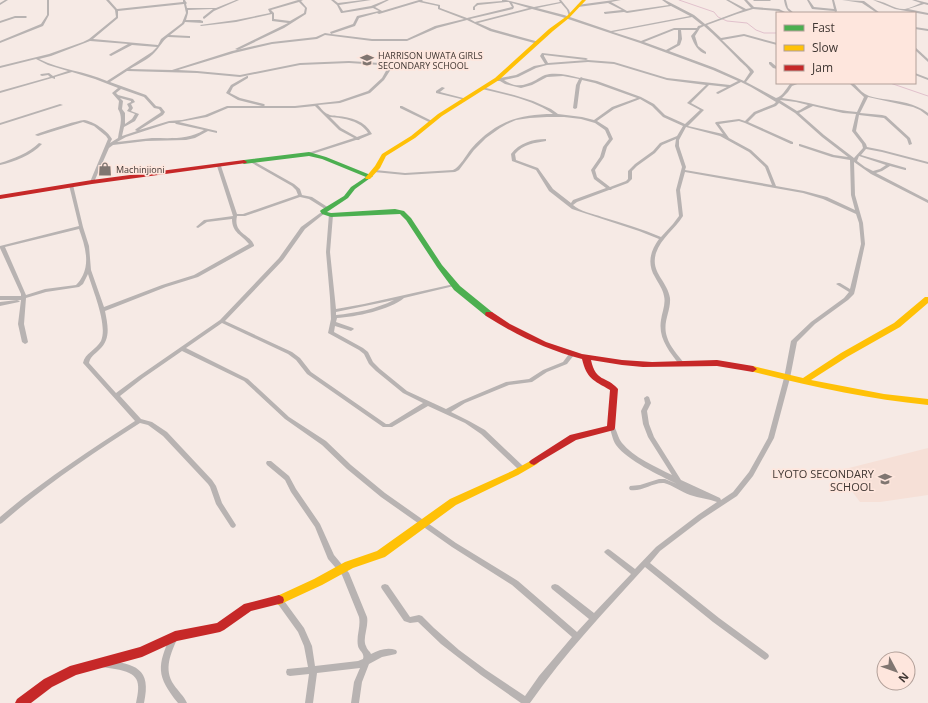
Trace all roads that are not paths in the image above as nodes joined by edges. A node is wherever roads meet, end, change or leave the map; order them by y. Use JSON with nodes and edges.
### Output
{"nodes":[{"id":1,"x":7,"y":0,"type":"edge"},
{"id":2,"x":48,"y":0,"type":"edge"},
{"id":3,"x":107,"y":0,"type":"edge"},
{"id":4,"x":238,"y":0,"type":"edge"},
{"id":5,"x":300,"y":0,"type":"edge"},
{"id":6,"x":332,"y":0,"type":"edge"},
{"id":7,"x":348,"y":0,"type":"edge"},
{"id":8,"x":371,"y":0,"type":"edge"},
{"id":9,"x":388,"y":0,"type":"edge"},
{"id":10,"x":421,"y":0,"type":"edge"},
{"id":11,"x":584,"y":0,"type":"edge"},
{"id":12,"x":620,"y":0,"type":"edge"},
{"id":13,"x":663,"y":0,"type":"edge"},
{"id":14,"x":727,"y":0,"type":"edge"},
{"id":15,"x":745,"y":0,"type":"edge"},
{"id":16,"x":754,"y":0,"type":"edge"},
{"id":17,"x":766,"y":0,"type":"edge"},
{"id":18,"x":770,"y":0,"type":"edge"},
{"id":19,"x":785,"y":0,"type":"edge"},
{"id":20,"x":808,"y":0,"type":"edge"},
{"id":21,"x":833,"y":0,"type":"edge"},
{"id":22,"x":843,"y":0,"type":"edge"},
{"id":23,"x":874,"y":0,"type":"edge"},
{"id":24,"x":915,"y":0,"type":"edge"},
{"id":25,"x":185,"y":1,"type":"edge"},
{"id":26,"x":362,"y":1,"type":"edge"},
{"id":27,"x":507,"y":1,"type":"edge"},
{"id":28,"x":561,"y":1,"type":"edge"},
{"id":29,"x":609,"y":2,"type":"junction"},
{"id":30,"x":351,"y":3,"type":"junction"},
{"id":31,"x":923,"y":3,"type":"junction"},
{"id":32,"x":0,"y":4,"type":"edge"},
{"id":33,"x":338,"y":4,"type":"junction"},
{"id":34,"x":379,"y":4,"type":"junction"},
{"id":35,"x":928,"y":4,"type":"edge"},
{"id":36,"x":672,"y":5,"type":"junction"},
{"id":37,"x":578,"y":6,"type":"junction"},
{"id":38,"x":374,"y":7,"type":"junction"},
{"id":39,"x":219,"y":8,"type":"junction"},
{"id":40,"x":474,"y":8,"type":"dead end"},
{"id":41,"x":532,"y":8,"type":"junction"},
{"id":42,"x":753,"y":8,"type":"junction"},
{"id":43,"x":900,"y":8,"type":"junction"},
{"id":44,"x":187,"y":9,"type":"junction"},
{"id":45,"x":904,"y":9,"type":"junction"},
{"id":46,"x":116,"y":10,"type":"junction"},
{"id":47,"x":358,"y":10,"type":"junction"},
{"id":48,"x":745,"y":10,"type":"junction"},
{"id":49,"x":623,"y":11,"type":"junction"},
{"id":50,"x":837,"y":11,"type":"edge"},
{"id":51,"x":784,"y":12,"type":"edge"},
{"id":52,"x":793,"y":12,"type":"edge"},
{"id":53,"x":878,"y":12,"type":"edge"},
{"id":54,"x":898,"y":12,"type":"edge"},
{"id":55,"x":273,"y":13,"type":"junction"},
{"id":56,"x":605,"y":13,"type":"dead end"},
{"id":57,"x":372,"y":14,"type":"junction"},
{"id":58,"x":928,"y":14,"type":"edge"},
{"id":59,"x":569,"y":16,"type":"junction"},
{"id":60,"x":693,"y":16,"type":"junction"},
{"id":61,"x":26,"y":17,"type":"dead end"},
{"id":62,"x":204,"y":18,"type":"dead end"},
{"id":63,"x":468,"y":19,"type":"junction"},
{"id":64,"x":184,"y":21,"type":"junction"},
{"id":65,"x":0,"y":22,"type":"edge"},
{"id":66,"x":292,"y":22,"type":"junction"},
{"id":67,"x":475,"y":23,"type":"junction"},
{"id":68,"x":705,"y":26,"type":"junction"},
{"id":69,"x":916,"y":28,"type":"edge"},
{"id":70,"x":679,"y":29,"type":"junction"},
{"id":71,"x":697,"y":29,"type":"junction"},
{"id":72,"x":928,"y":30,"type":"edge"},
{"id":73,"x":610,"y":32,"type":"junction"},
{"id":74,"x":329,"y":34,"type":"junction"},
{"id":75,"x":168,"y":36,"type":"junction"},
{"id":76,"x":189,"y":37,"type":"dead end"},
{"id":77,"x":721,"y":39,"type":"junction"},
{"id":78,"x":90,"y":40,"type":"junction"},
{"id":79,"x":161,"y":41,"type":"junction"},
{"id":80,"x":0,"y":42,"type":"edge"},
{"id":81,"x":641,"y":42,"type":"junction"},
{"id":82,"x":132,"y":43,"type":"junction"},
{"id":83,"x":538,"y":43,"type":"junction"},
{"id":84,"x":776,"y":44,"type":"edge"},
{"id":85,"x":147,"y":45,"type":"junction"},
{"id":86,"x":159,"y":46,"type":"junction"},
{"id":87,"x":916,"y":49,"type":"edge"},
{"id":88,"x":667,"y":51,"type":"junction"},
{"id":89,"x":233,"y":52,"type":"junction"},
{"id":90,"x":705,"y":53,"type":"dead end"},
{"id":91,"x":111,"y":54,"type":"dead end"},
{"id":92,"x":36,"y":58,"type":"junction"},
{"id":93,"x":596,"y":61,"type":"junction"},
{"id":94,"x":928,"y":62,"type":"edge"},
{"id":95,"x":770,"y":63,"type":"dead end"},
{"id":96,"x":547,"y":64,"type":"junction"},
{"id":97,"x":0,"y":67,"type":"edge"},
{"id":98,"x":776,"y":68,"type":"edge"},
{"id":99,"x":126,"y":70,"type":"junction"},
{"id":100,"x":73,"y":71,"type":"junction"},
{"id":101,"x":169,"y":72,"type":"junction"},
{"id":102,"x":916,"y":74,"type":"edge"},
{"id":103,"x":42,"y":75,"type":"dead end"},
{"id":104,"x":249,"y":75,"type":"junction"},
{"id":105,"x":54,"y":78,"type":"junction"},
{"id":106,"x":581,"y":78,"type":"junction"},
{"id":107,"x":928,"y":79,"type":"edge"},
{"id":108,"x":498,"y":80,"type":"junction"},
{"id":109,"x":108,"y":82,"type":"junction"},
{"id":110,"x":742,"y":82,"type":"junction"},
{"id":111,"x":709,"y":84,"type":"junction"},
{"id":112,"x":794,"y":84,"type":"edge"},
{"id":113,"x":852,"y":84,"type":"edge"},
{"id":114,"x":731,"y":86,"type":"junction"},
{"id":115,"x":119,"y":87,"type":"junction"},
{"id":116,"x":443,"y":88,"type":"dead end"},
{"id":117,"x":483,"y":88,"type":"junction"},
{"id":118,"x":0,"y":92,"type":"edge"},
{"id":119,"x":718,"y":93,"type":"dead end"},
{"id":120,"x":865,"y":95,"type":"junction"},
{"id":121,"x":118,"y":96,"type":"junction"},
{"id":122,"x":640,"y":98,"type":"junction"},
{"id":123,"x":465,"y":99,"type":"junction"},
{"id":124,"x":778,"y":100,"type":"junction"},
{"id":125,"x":61,"y":105,"type":"dead end"},
{"id":126,"x":316,"y":105,"type":"junction"},
{"id":127,"x":813,"y":105,"type":"junction"},
{"id":128,"x":270,"y":106,"type":"junction"},
{"id":129,"x":401,"y":107,"type":"dead end"},
{"id":130,"x":575,"y":108,"type":"dead end"},
{"id":131,"x":796,"y":112,"type":"junction"},
{"id":132,"x":858,"y":113,"type":"junction"},
{"id":133,"x":928,"y":115,"type":"edge"},
{"id":134,"x":327,"y":116,"type":"junction"},
{"id":135,"x":558,"y":116,"type":"junction"},
{"id":136,"x":173,"y":122,"type":"junction"},
{"id":137,"x":432,"y":122,"type":"junction"},
{"id":138,"x":594,"y":122,"type":"junction"},
{"id":139,"x":746,"y":122,"type":"junction"},
{"id":140,"x":0,"y":124,"type":"edge"},
{"id":141,"x":123,"y":126,"type":"junction"},
{"id":142,"x":685,"y":126,"type":"junction"},
{"id":143,"x":208,"y":130,"type":"junction"},
{"id":144,"x":216,"y":132,"type":"dead end"},
{"id":145,"x":38,"y":135,"type":"dead end"},
{"id":146,"x":125,"y":136,"type":"junction"},
{"id":147,"x":677,"y":137,"type":"junction"},
{"id":148,"x":120,"y":138,"type":"junction"},
{"id":149,"x":727,"y":138,"type":"junction"},
{"id":150,"x":358,"y":139,"type":"junction"},
{"id":151,"x":545,"y":140,"type":"dead end"},
{"id":152,"x":792,"y":143,"type":"dead end"},
{"id":153,"x":40,"y":144,"type":"dead end"},
{"id":154,"x":910,"y":144,"type":"dead end"},
{"id":155,"x":800,"y":145,"type":"dead end"},
{"id":156,"x":108,"y":146,"type":"junction"},
{"id":157,"x":865,"y":148,"type":"junction"},
{"id":158,"x":309,"y":154,"type":"junction"},
{"id":159,"x":858,"y":155,"type":"junction"},
{"id":160,"x":853,"y":160,"type":"junction"},
{"id":161,"x":253,"y":162,"type":"junction"},
{"id":162,"x":928,"y":163,"type":"edge"},
{"id":163,"x":0,"y":164,"type":"edge"},
{"id":164,"x":890,"y":164,"type":"junction"},
{"id":165,"x":219,"y":166,"type":"junction"},
{"id":166,"x":905,"y":169,"type":"dead end"},
{"id":167,"x":684,"y":171,"type":"junction"},
{"id":168,"x":372,"y":173,"type":"junction"},
{"id":169,"x":872,"y":173,"type":"junction"},
{"id":170,"x":92,"y":182,"type":"junction"},
{"id":171,"x":71,"y":185,"type":"junction"},
{"id":172,"x":774,"y":186,"type":"junction"},
{"id":173,"x":610,"y":189,"type":"junction"},
{"id":174,"x":300,"y":196,"type":"junction"},
{"id":175,"x":0,"y":197,"type":"edge"},
{"id":176,"x":928,"y":202,"type":"edge"},
{"id":177,"x":570,"y":205,"type":"junction"},
{"id":178,"x":327,"y":212,"type":"junction"},
{"id":179,"x":858,"y":212,"type":"junction"},
{"id":180,"x":234,"y":216,"type":"junction"},
{"id":181,"x":81,"y":227,"type":"junction"},
{"id":182,"x":198,"y":227,"type":"dead end"},
{"id":183,"x":662,"y":239,"type":"junction"},
{"id":184,"x":1,"y":246,"type":"edge"},
{"id":185,"x":88,"y":267,"type":"junction"},
{"id":186,"x":838,"y":284,"type":"dead end"},
{"id":187,"x":454,"y":285,"type":"junction"},
{"id":188,"x":852,"y":292,"type":"junction"},
{"id":189,"x":0,"y":298,"type":"edge"},
{"id":190,"x":24,"y":298,"type":"junction"},
{"id":191,"x":928,"y":299,"type":"edge"},
{"id":192,"x":0,"y":304,"type":"edge"},
{"id":193,"x":102,"y":310,"type":"junction"},
{"id":194,"x":333,"y":314,"type":"junction"},
{"id":195,"x":222,"y":321,"type":"junction"},
{"id":196,"x":333,"y":324,"type":"junction"},
{"id":197,"x":352,"y":328,"type":"dead end"},
{"id":198,"x":25,"y":342,"type":"dead end"},
{"id":199,"x":183,"y":349,"type":"junction"},
{"id":200,"x":572,"y":355,"type":"junction"},
{"id":201,"x":586,"y":358,"type":"junction"},
{"id":202,"x":681,"y":363,"type":"junction"},
{"id":203,"x":787,"y":378,"type":"junction"},
{"id":204,"x":803,"y":382,"type":"junction"},
{"id":205,"x":116,"y":396,"type":"junction"},
{"id":206,"x":647,"y":398,"type":"dead end"},
{"id":207,"x":928,"y":402,"type":"edge"},
{"id":208,"x":428,"y":403,"type":"junction"},
{"id":209,"x":446,"y":412,"type":"junction"},
{"id":210,"x":139,"y":421,"type":"junction"},
{"id":211,"x":612,"y":427,"type":"junction"},
{"id":212,"x":269,"y":463,"type":"dead end"},
{"id":213,"x":522,"y":469,"type":"junction"},
{"id":214,"x":678,"y":480,"type":"junction"},
{"id":215,"x":632,"y":488,"type":"dead end"},
{"id":216,"x":718,"y":500,"type":"junction"},
{"id":217,"x":727,"y":501,"type":"junction"},
{"id":218,"x":0,"y":522,"type":"edge"},
{"id":219,"x":233,"y":524,"type":"dead end"},
{"id":220,"x":425,"y":524,"type":"junction"},
{"id":221,"x":608,"y":552,"type":"dead end"},
{"id":222,"x":644,"y":564,"type":"junction"},
{"id":223,"x":342,"y":569,"type":"junction"},
{"id":224,"x":635,"y":573,"type":"junction"},
{"id":225,"x":385,"y":587,"type":"dead end"},
{"id":226,"x":555,"y":587,"type":"dead end"},
{"id":227,"x":279,"y":600,"type":"junction"},
{"id":228,"x":594,"y":618,"type":"junction"},
{"id":229,"x":175,"y":636,"type":"junction"},
{"id":230,"x":577,"y":637,"type":"junction"},
{"id":231,"x":393,"y":652,"type":"dead end"},
{"id":232,"x":765,"y":656,"type":"dead end"},
{"id":233,"x":367,"y":661,"type":"junction"},
{"id":234,"x":99,"y":664,"type":"junction"},
{"id":235,"x":312,"y":670,"type":"junction"},
{"id":236,"x":290,"y":672,"type":"dead end"},
{"id":237,"x":526,"y":702,"type":"edge"},
{"id":238,"x":21,"y":703,"type":"edge"},
{"id":239,"x":140,"y":703,"type":"edge"},
{"id":240,"x":183,"y":703,"type":"edge"},
{"id":241,"x":309,"y":703,"type":"edge"},
{"id":242,"x":354,"y":703,"type":"edge"}],
"edges":[{"from":1,"to":32,"type":"street"},
{"from":2,"to":80,"type":"street"},
{"from":3,"to":46,"type":"street"},
{"from":4,"to":39,"type":"street"},
{"from":5,"to":55,"type":"street"},
{"from":5,"to":66,"type":"street"},
{"from":6,"to":33,"type":"street"},
{"from":7,"to":30,"type":"street"},
{"from":8,"to":26,"type":"street"},
{"from":8,"to":34,"type":"street"},
{"from":9,"to":34,"type":"street"},
{"from":10,"to":57,"type":"street"},
{"from":10,"to":63,"type":"street"},
{"from":11,"to":37,"type":"street"},
{"from":12,"to":29,"type":"street"},
{"from":13,"to":36,"type":"street"},
{"from":14,"to":48,"type":"street"},
{"from":15,"to":42,"type":"street"},
{"from":16,"to":17,"type":"street"},
{"from":17,"to":18,"type":"street"},
{"from":19,"to":52,"type":"street"},
{"from":20,"to":50,"type":"street"},
{"from":21,"to":50,"type":"street"},
{"from":22,"to":53,"type":"street"},
{"from":23,"to":43,"type":"street"},
{"from":24,"to":31,"type":"street"},
{"from":25,"to":44,"type":"street"},
{"from":25,"to":46,"type":"street"},
{"from":26,"to":30,"type":"street"},
{"from":27,"to":40,"type":"street"},
{"from":27,"to":41,"type":"street"},
{"from":27,"to":63,"type":"street"},
{"from":28,"to":41,"type":"street"},
{"from":28,"to":59,"type":"street"},
{"from":29,"to":37,"type":"street"},
{"from":29,"to":49,"type":"street"},
{"from":30,"to":33,"type":"street"},
{"from":30,"to":47,"type":"street"},
{"from":31,"to":35,"type":"street"},
{"from":31,"to":45,"type":"street"},
{"from":33,"to":47,"type":"street"},
{"from":34,"to":38,"type":"street"},
{"from":36,"to":49,"type":"street"},
{"from":36,"to":60,"type":"street"},
{"from":37,"to":59,"type":"street"},
{"from":38,"to":47,"type":"street"},
{"from":38,"to":57,"type":"street"},
{"from":39,"to":44,"type":"street"},
{"from":39,"to":62,"type":"street"},
{"from":41,"to":59,"type":"street"},
{"from":41,"to":67,"type":"street"},
{"from":42,"to":48,"type":"street"},
{"from":42,"to":51,"type":"street"},
{"from":43,"to":45,"type":"street"},
{"from":43,"to":54,"type":"street"},
{"from":44,"to":64,"type":"street"},
{"from":45,"to":58,"type":"street"},
{"from":46,"to":78,"type":"street"},
{"from":48,"to":68,"type":"street"},
{"from":49,"to":56,"type":"street"},
{"from":55,"to":64,"type":"street"},
{"from":55,"to":66,"type":"street"},
{"from":57,"to":74,"type":"street"},
{"from":59,"to":73,"type":"street"},
{"from":59,"to":83,"type":"street"},
{"from":60,"to":68,"type":"street"},
{"from":60,"to":73,"type":"street"},
{"from":61,"to":65,"type":"street"},
{"from":63,"to":67,"type":"street"},
{"from":63,"to":74,"type":"street"},
{"from":64,"to":75,"type":"street"},
{"from":66,"to":89,"type":"street"},
{"from":67,"to":83,"type":"street"},
{"from":68,"to":71,"type":"street"},
{"from":68,"to":77,"type":"street"},
{"from":69,"to":72,"type":"street"},
{"from":70,"to":71,"type":"street"},
{"from":70,"to":81,"type":"street"},
{"from":70,"to":88,"type":"street"},
{"from":71,"to":90,"type":"street"},
{"from":73,"to":81,"type":"street"},
{"from":74,"to":89,"type":"street"},
{"from":75,"to":76,"type":"street"},
{"from":75,"to":79,"type":"street"},
{"from":77,"to":84,"type":"street"},
{"from":77,"to":110,"type":"street"},
{"from":78,"to":82,"type":"street"},
{"from":78,"to":92,"type":"street"},
{"from":79,"to":85,"type":"street"},
{"from":79,"to":86,"type":"street"},
{"from":81,"to":88,"type":"street"},
{"from":82,"to":85,"type":"street"},
{"from":82,"to":91,"type":"street"},
{"from":83,"to":108,"type":"street"},
{"from":85,"to":86,"type":"street"},
{"from":86,"to":99,"type":"street"},
{"from":87,"to":94,"type":"street"},
{"from":88,"to":110,"type":"street"},
{"from":89,"to":101,"type":"street"},
{"from":92,"to":97,"type":"street"},
{"from":92,"to":100,"type":"street"},
{"from":93,"to":96,"type":"street"},
{"from":93,"to":96,"type":"street"},
{"from":93,"to":111,"type":"street"},
{"from":95,"to":98,"type":"street"},
{"from":96,"to":108,"type":"street"},
{"from":99,"to":101,"type":"street"},
{"from":99,"to":109,"type":"street"},
{"from":100,"to":105,"type":"street"},
{"from":100,"to":109,"type":"street"},
{"from":101,"to":104,"type":"street"},
{"from":102,"to":107,"type":"street"},
{"from":103,"to":105,"type":"street"},
{"from":104,"to":126,"type":"street"},
{"from":104,"to":128,"type":"street"},
{"from":105,"to":118,"type":"street"},
{"from":106,"to":108,"type":"street"},
{"from":106,"to":122,"type":"street"},
{"from":106,"to":130,"type":"street"},
{"from":108,"to":117,"type":"street"},
{"from":109,"to":115,"type":"street"},
{"from":110,"to":114,"type":"street"},
{"from":110,"to":124,"type":"street"},
{"from":111,"to":114,"type":"street"},
{"from":111,"to":142,"type":"street"},
{"from":112,"to":124,"type":"street"},
{"from":113,"to":120,"type":"street"},
{"from":114,"to":119,"type":"street"},
{"from":115,"to":121,"type":"street"},
{"from":115,"to":146,"type":"street"},
{"from":116,"to":123,"type":"street"},
{"from":117,"to":123,"type":"street"},
{"from":117,"to":135,"type":"street"},
{"from":120,"to":132,"type":"street"},
{"from":120,"to":133,"type":"street"},
{"from":121,"to":141,"type":"street"},
{"from":121,"to":141,"type":"street"},
{"from":122,"to":138,"type":"street"},
{"from":122,"to":142,"type":"street"},
{"from":123,"to":137,"type":"street"},
{"from":124,"to":127,"type":"street"},
{"from":124,"to":131,"type":"street"},
{"from":124,"to":139,"type":"street"},
{"from":125,"to":140,"type":"street"},
{"from":126,"to":128,"type":"street"},
{"from":126,"to":134,"type":"street"},
{"from":127,"to":131,"type":"street"},
{"from":127,"to":132,"type":"street"},
{"from":128,"to":136,"type":"street"},
{"from":129,"to":137,"type":"street"},
{"from":131,"to":160,"type":"street"},
{"from":132,"to":154,"type":"street"},
{"from":132,"to":157,"type":"street"},
{"from":134,"to":150,"type":"street"},
{"from":134,"to":150,"type":"street"},
{"from":135,"to":138,"type":"street"},
{"from":135,"to":168,"type":"street"},
{"from":136,"to":143,"type":"street"},
{"from":136,"to":146,"type":"street"},
{"from":137,"to":168,"type":"street"},
{"from":138,"to":173,"type":"street"},
{"from":139,"to":149,"type":"street"},
{"from":139,"to":152,"type":"street"},
{"from":141,"to":148,"type":"street"},
{"from":142,"to":147,"type":"street"},
{"from":142,"to":149,"type":"street"},
{"from":143,"to":144,"type":"street"},
{"from":143,"to":156,"type":"street"},
{"from":145,"to":156,"type":"street"},
{"from":146,"to":148,"type":"street"},
{"from":147,"to":167,"type":"street"},
{"from":147,"to":173,"type":"street"},
{"from":148,"to":156,"type":"street"},
{"from":149,"to":172,"type":"street"},
{"from":150,"to":158,"type":"street"},
{"from":151,"to":177,"type":"street"},
{"from":153,"to":163,"type":"street"},
{"from":155,"to":160,"type":"street"},
{"from":156,"to":170,"type":"street"},
{"from":157,"to":159,"type":"street"},
{"from":157,"to":162,"type":"street"},
{"from":158,"to":161,"type":"street"},
{"from":158,"to":168,"type":"street"},
{"from":159,"to":160,"type":"street"},
{"from":159,"to":164,"type":"street"},
{"from":160,"to":169,"type":"street"},
{"from":160,"to":179,"type":"street"},
{"from":161,"to":165,"type":"street"},
{"from":161,"to":174,"type":"street"},
{"from":164,"to":166,"type":"street"},
{"from":164,"to":169,"type":"street"},
{"from":165,"to":170,"type":"street"},
{"from":165,"to":180,"type":"street"},
{"from":167,"to":172,"type":"street"},
{"from":167,"to":183,"type":"street"},
{"from":168,"to":178,"type":"street"},
{"from":169,"to":176,"type":"street"},
{"from":170,"to":171,"type":"street"},
{"from":171,"to":175,"type":"street"},
{"from":171,"to":181,"type":"street"},
{"from":172,"to":179,"type":"street"},
{"from":173,"to":177,"type":"street"},
{"from":174,"to":178,"type":"street"},
{"from":174,"to":180,"type":"street"},
{"from":177,"to":183,"type":"street"},
{"from":178,"to":187,"type":"street"},
{"from":178,"to":194,"type":"street"},
{"from":178,"to":195,"type":"street"},
{"from":179,"to":188,"type":"street"},
{"from":180,"to":182,"type":"street"},
{"from":180,"to":193,"type":"street"},
{"from":181,"to":184,"type":"street"},
{"from":181,"to":185,"type":"street"},
{"from":183,"to":202,"type":"street"},
{"from":184,"to":190,"type":"street"},
{"from":185,"to":190,"type":"street"},
{"from":185,"to":193,"type":"street"},
{"from":186,"to":188,"type":"street"},
{"from":187,"to":194,"type":"street"},
{"from":187,"to":200,"type":"street"},
{"from":188,"to":203,"type":"street"},
{"from":189,"to":190,"type":"street"},
{"from":190,"to":192,"type":"street"},
{"from":190,"to":198,"type":"street"},
{"from":191,"to":204,"type":"street"},
{"from":193,"to":205,"type":"street"},
{"from":194,"to":196,"type":"street"},
{"from":195,"to":199,"type":"street"},
{"from":195,"to":208,"type":"street"},
{"from":196,"to":197,"type":"street"},
{"from":196,"to":208,"type":"street"},
{"from":199,"to":205,"type":"street"},
{"from":199,"to":220,"type":"street"},
{"from":200,"to":201,"type":"street"},
{"from":200,"to":209,"type":"street"},
{"from":201,"to":202,"type":"street"},
{"from":201,"to":211,"type":"street"},
{"from":202,"to":203,"type":"street"},
{"from":203,"to":204,"type":"street"},
{"from":203,"to":217,"type":"street"},
{"from":204,"to":207,"type":"street"},
{"from":205,"to":210,"type":"street"},
{"from":206,"to":214,"type":"street"},
{"from":208,"to":209,"type":"street"},
{"from":209,"to":213,"type":"street"},
{"from":210,"to":218,"type":"street"},
{"from":210,"to":219,"type":"street"},
{"from":211,"to":213,"type":"street"},
{"from":211,"to":214,"type":"street"},
{"from":212,"to":223,"type":"street"},
{"from":213,"to":220,"type":"street"},
{"from":214,"to":216,"type":"street"},
{"from":215,"to":216,"type":"street"},
{"from":216,"to":217,"type":"street"},
{"from":217,"to":222,"type":"street"},
{"from":220,"to":223,"type":"street"},
{"from":220,"to":230,"type":"street"},
{"from":221,"to":224,"type":"street"},
{"from":222,"to":224,"type":"street"},
{"from":222,"to":232,"type":"street"},
{"from":223,"to":227,"type":"street"},
{"from":223,"to":233,"type":"street"},
{"from":224,"to":228,"type":"street"},
{"from":225,"to":237,"type":"street"},
{"from":226,"to":228,"type":"street"},
{"from":227,"to":229,"type":"street"},
{"from":227,"to":235,"type":"street"},
{"from":228,"to":230,"type":"street"},
{"from":229,"to":234,"type":"street"},
{"from":229,"to":240,"type":"street"},
{"from":230,"to":237,"type":"street"},
{"from":231,"to":233,"type":"street"},
{"from":233,"to":235,"type":"street"},
{"from":233,"to":242,"type":"street"},
{"from":234,"to":238,"type":"street"},
{"from":234,"to":239,"type":"street"},
{"from":235,"to":236,"type":"street"},
{"from":235,"to":241,"type":"street"}]}
